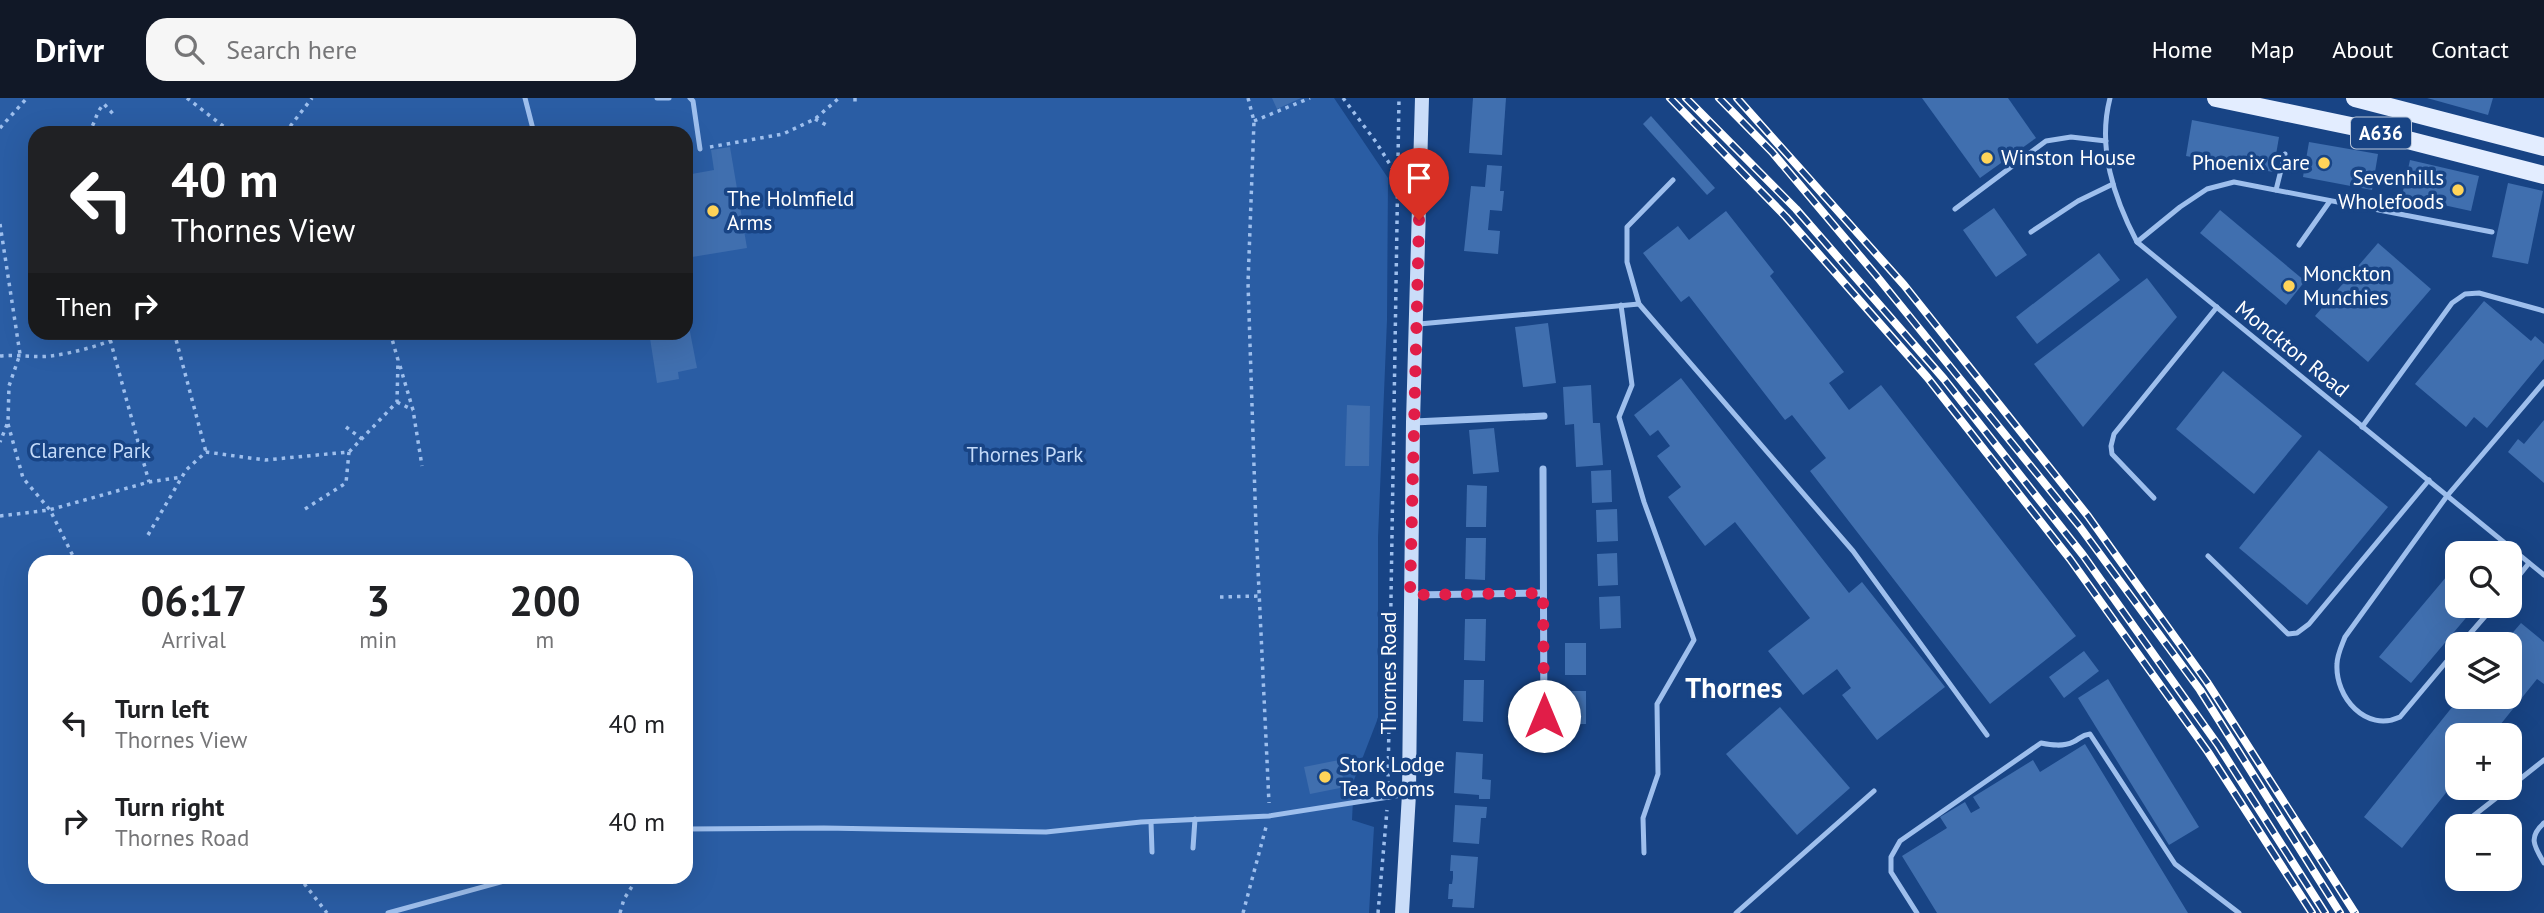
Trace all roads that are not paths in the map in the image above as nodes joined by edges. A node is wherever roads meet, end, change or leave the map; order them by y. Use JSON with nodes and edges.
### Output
{"nodes":[{"id":1,"x":524,"y":98,"type":"edge"},
{"id":2,"x":657,"y":98,"type":"edge"},
{"id":3,"x":669,"y":98,"type":"edge"},
{"id":4,"x":690,"y":98,"type":"edge"},
{"id":5,"x":1422,"y":98,"type":"edge"},
{"id":6,"x":2109,"y":98,"type":"edge"},
{"id":7,"x":2216,"y":98,"type":"edge"},
{"id":8,"x":2355,"y":98,"type":"edge"},
{"id":9,"x":532,"y":126,"type":"edge"},
{"id":10,"x":2106,"y":141,"type":"junction"},
{"id":11,"x":2544,"y":147,"type":"edge"},
{"id":12,"x":700,"y":149,"type":"road end"},
{"id":13,"x":2285,"y":154,"type":"dead end"},
{"id":14,"x":2544,"y":176,"type":"edge"},
{"id":15,"x":1673,"y":180,"type":"dead end"},
{"id":16,"x":2113,"y":184,"type":"junction"},
{"id":17,"x":2276,"y":190,"type":"junction"},
{"id":18,"x":2330,"y":201,"type":"junction"},
{"id":19,"x":1955,"y":209,"type":"dead end"},
{"id":20,"x":2031,"y":232,"type":"dead end"},
{"id":21,"x":2492,"y":232,"type":"dead end"},
{"id":22,"x":2137,"y":242,"type":"junction"},
{"id":23,"x":2299,"y":245,"type":"dead end"},
{"id":24,"x":1639,"y":304,"type":"junction"},
{"id":25,"x":1620,"y":305,"type":"junction"},
{"id":26,"x":2217,"y":307,"type":"junction"},
{"id":27,"x":2544,"y":311,"type":"edge"},
{"id":28,"x":1416,"y":324,"type":"junction"},
{"id":29,"x":2544,"y":382,"type":"edge"},
{"id":30,"x":1544,"y":416,"type":"dead end"},
{"id":31,"x":1413,"y":422,"type":"junction"},
{"id":32,"x":2362,"y":426,"type":"junction"},
{"id":33,"x":1543,"y":469,"type":"dead end"},
{"id":34,"x":2429,"y":480,"type":"junction"},
{"id":35,"x":2447,"y":496,"type":"junction"},
{"id":36,"x":2154,"y":498,"type":"dead end"},
{"id":37,"x":2208,"y":556,"type":"dead end"},
{"id":38,"x":2529,"y":563,"type":"junction"},
{"id":39,"x":2522,"y":572,"type":"edge"},
{"id":40,"x":2544,"y":575,"type":"edge"},
{"id":41,"x":1543,"y":593,"type":"junction"},
{"id":42,"x":1410,"y":595,"type":"junction"},
{"id":43,"x":2484,"y":618,"type":"edge"},
{"id":44,"x":2471,"y":632,"type":"edge"},
{"id":45,"x":2445,"y":663,"type":"edge"},
{"id":46,"x":1987,"y":735,"type":"dead end"},
{"id":47,"x":1544,"y":741,"type":"dead end"},
{"id":48,"x":2544,"y":761,"type":"edge"},
{"id":49,"x":2522,"y":777,"type":"edge"},
{"id":50,"x":1874,"y":791,"type":"dead end"},
{"id":51,"x":1409,"y":794,"type":"junction"},
{"id":52,"x":2493,"y":800,"type":"edge"},
{"id":53,"x":2475,"y":814,"type":"edge"},
{"id":54,"x":1195,"y":819,"type":"junction"},
{"id":55,"x":1152,"y":822,"type":"junction"},
{"id":56,"x":2544,"y":823,"type":"edge"},
{"id":57,"x":693,"y":829,"type":"edge"},
{"id":58,"x":1193,"y":848,"type":"dead end"},
{"id":59,"x":1152,"y":852,"type":"dead end"},
{"id":60,"x":1644,"y":853,"type":"dead end"},
{"id":61,"x":2544,"y":863,"type":"edge"},
{"id":62,"x":494,"y":884,"type":"edge"},
{"id":63,"x":388,"y":913,"type":"edge"},
{"id":64,"x":1402,"y":913,"type":"edge"},
{"id":65,"x":1736,"y":913,"type":"edge"},
{"id":66,"x":1917,"y":913,"type":"edge"},
{"id":67,"x":2239,"y":913,"type":"edge"}],
"edges":[{"from":1,"to":9,"type":"lane"},
{"from":2,"to":3,"type":"lane"},
{"from":4,"to":12,"type":"lane"},
{"from":5,"to":28,"type":"main road","name":"Thornes Road"},
{"from":6,"to":10,"type":"lane","name":"Monckton Road"},
{"from":7,"to":14,"type":"main road","number":"A636"},
{"from":8,"to":11,"type":"main road","number":"A636"},
{"from":10,"to":16,"type":"lane","name":"Monckton Road"},
{"from":10,"to":19,"type":"lane"},
{"from":13,"to":17,"type":"lane"},
{"from":15,"to":24,"type":"lane"},
{"from":16,"to":20,"type":"lane"},
{"from":16,"to":22,"type":"lane","name":"Monckton Road"},
{"from":17,"to":18,"type":"lane"},
{"from":17,"to":22,"type":"lane"},
{"from":18,"to":21,"type":"lane"},
{"from":18,"to":23,"type":"lane"},
{"from":22,"to":26,"type":"lane","name":"Monckton Road"},
{"from":24,"to":25,"type":"lane"},
{"from":24,"to":46,"type":"lane"},
{"from":25,"to":28,"type":"lane"},
{"from":25,"to":60,"type":"lane"},
{"from":26,"to":32,"type":"lane","name":"Monckton Road"},
{"from":26,"to":36,"type":"lane"},
{"from":27,"to":32,"type":"lane"},
{"from":28,"to":31,"type":"main road","name":"Thornes Road"},
{"from":29,"to":35,"type":"lane"},
{"from":30,"to":31,"type":"street"},
{"from":31,"to":42,"type":"main road","name":"Thornes Road"},
{"from":32,"to":34,"type":"lane","name":"Monckton Road"},
{"from":33,"to":41,"type":"street"},
{"from":34,"to":35,"type":"lane","name":"Monckton Road"},
{"from":34,"to":37,"type":"lane"},
{"from":35,"to":38,"type":"lane","name":"Monckton Road"},
{"from":35,"to":45,"type":"lane"},
{"from":38,"to":39,"type":"lane"},
{"from":38,"to":40,"type":"lane","name":"Monckton Road"},
{"from":41,"to":42,"type":"street"},
{"from":41,"to":47,"type":"street"},
{"from":42,"to":51,"type":"main road","name":"Thornes Road"},
{"from":43,"to":44,"type":"lane"},
{"from":48,"to":49,"type":"lane"},
{"from":50,"to":65,"type":"lane"},
{"from":51,"to":54,"type":"lane"},
{"from":51,"to":64,"type":"main road","name":"Thornes Road"},
{"from":52,"to":53,"type":"lane"},
{"from":54,"to":55,"type":"lane"},
{"from":54,"to":58,"type":"lane"},
{"from":55,"to":57,"type":"lane"},
{"from":55,"to":59,"type":"lane"},
{"from":56,"to":61,"type":"lane"},
{"from":62,"to":63,"type":"lane"},
{"from":66,"to":67,"type":"lane"}]}
